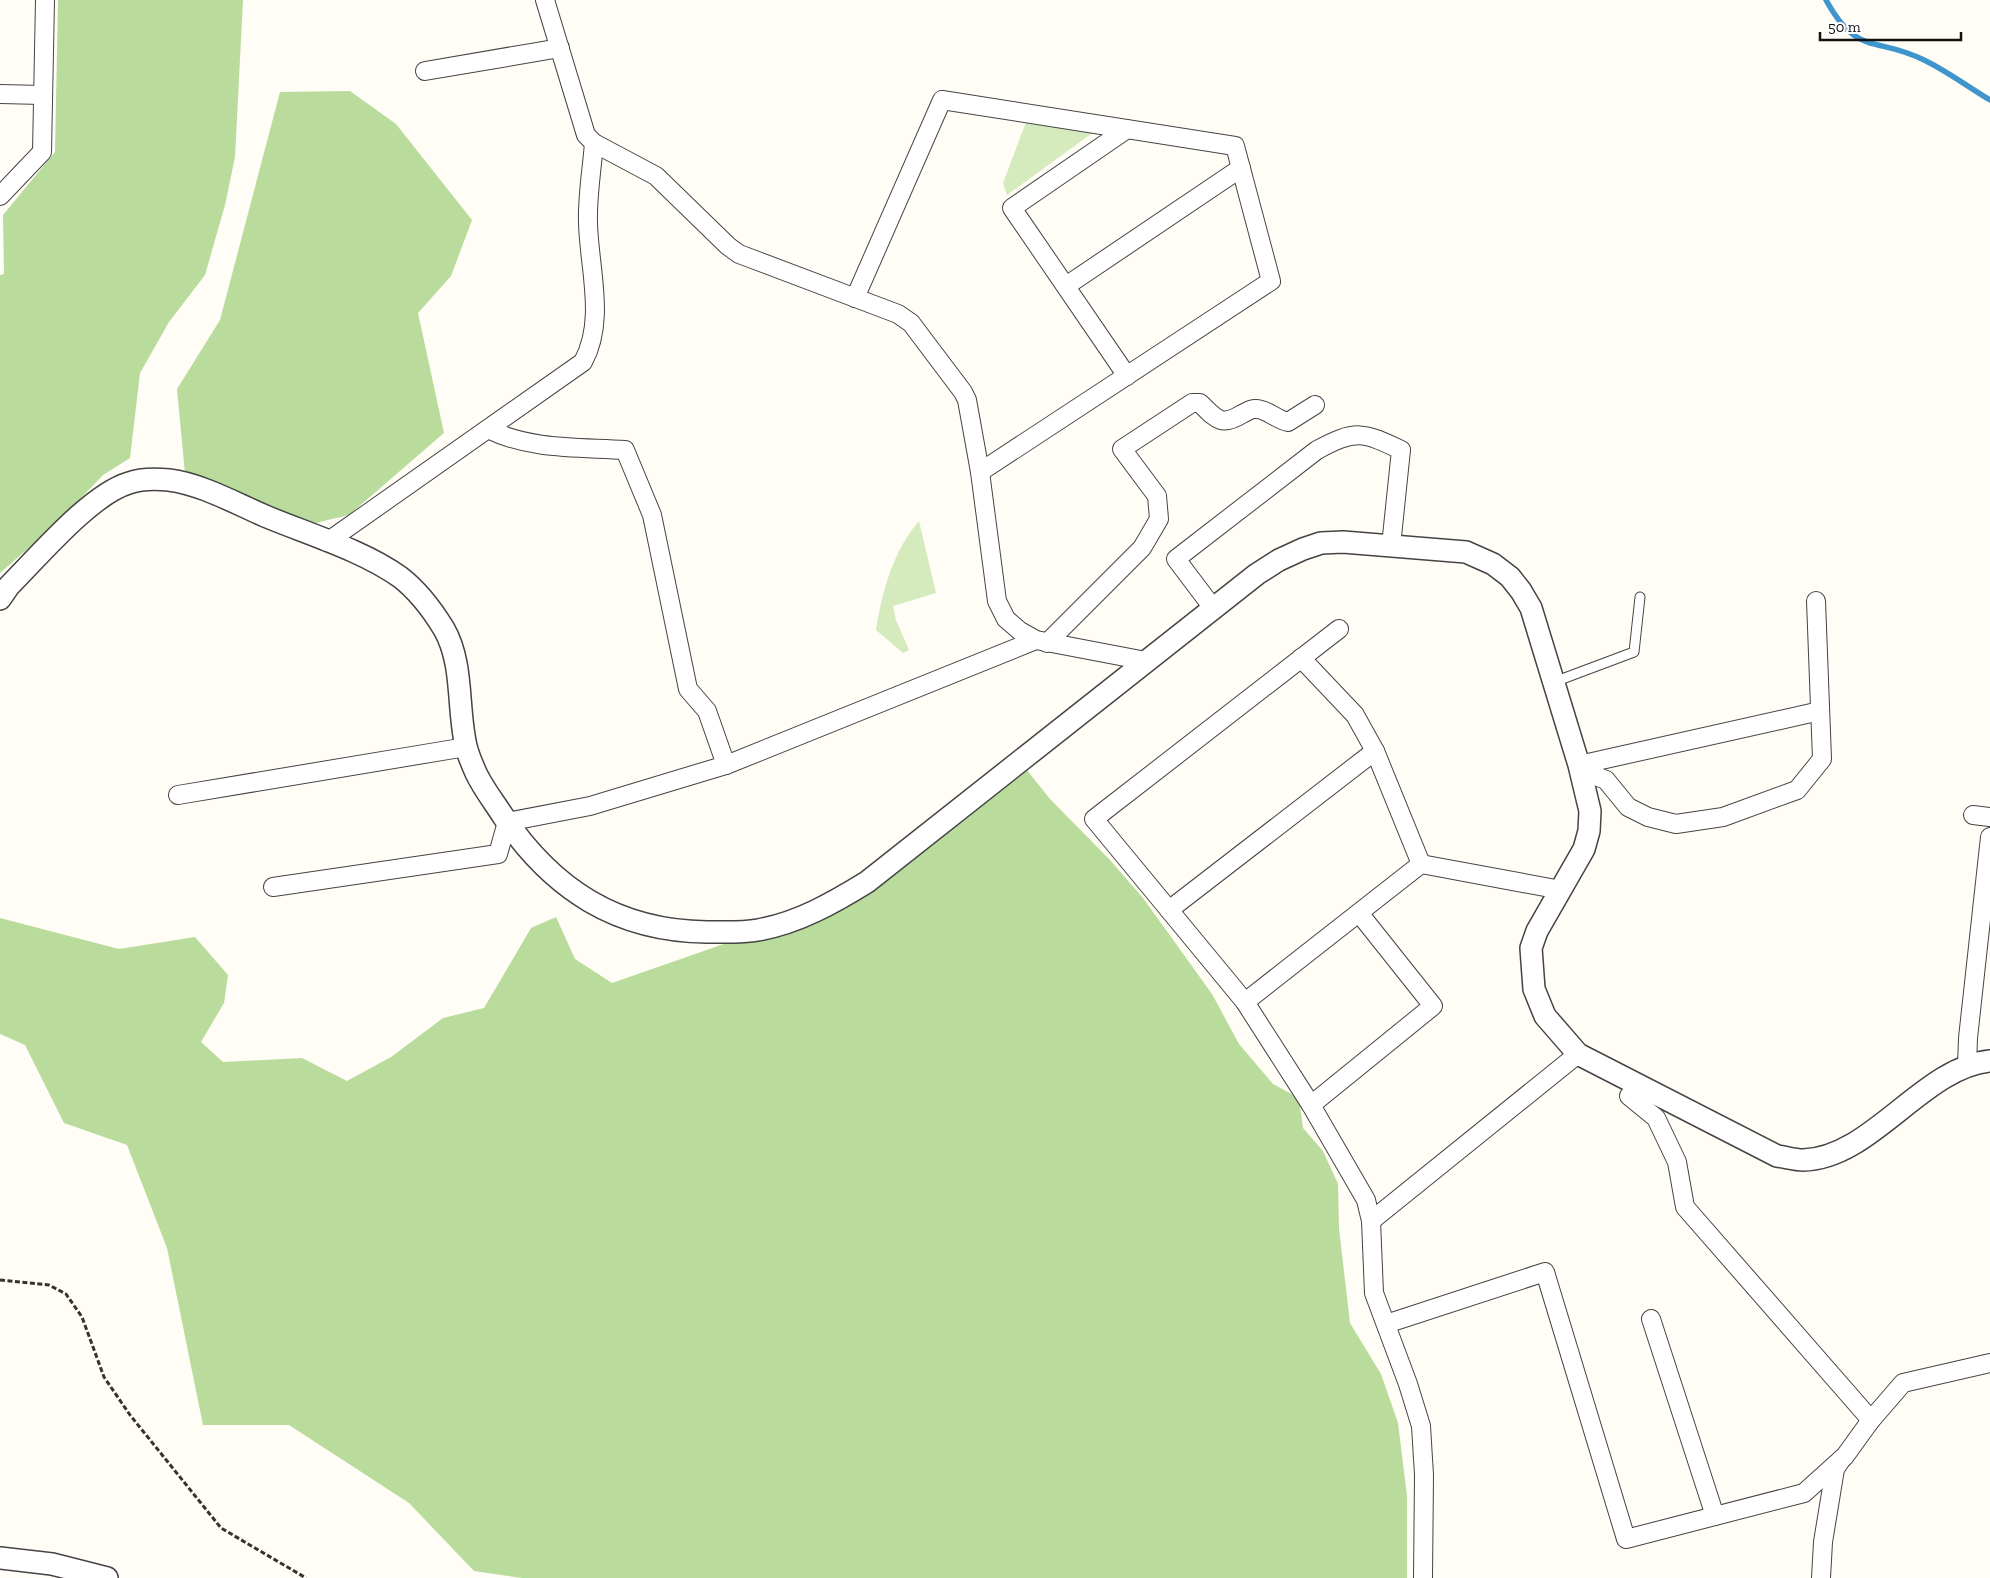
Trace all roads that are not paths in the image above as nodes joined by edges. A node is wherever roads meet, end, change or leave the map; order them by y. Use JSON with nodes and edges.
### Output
{"nodes":[{"id":1,"x":45,"y":0,"type":"edge"},
{"id":2,"x":545,"y":0,"type":"edge"},
{"id":3,"x":560,"y":48,"type":"junction"},
{"id":4,"x":425,"y":72,"type":"dead end"},
{"id":5,"x":0,"y":94,"type":"edge"},
{"id":6,"x":42,"y":95,"type":"junction"},
{"id":7,"x":1127,"y":130,"type":"junction"},
{"id":8,"x":594,"y":143,"type":"junction"},
{"id":9,"x":1241,"y":168,"type":"junction"},
{"id":10,"x":0,"y":196,"type":"edge"},
{"id":11,"x":1066,"y":286,"type":"junction"},
{"id":12,"x":855,"y":298,"type":"junction"},
{"id":13,"x":1127,"y":376,"type":"junction"},
{"id":14,"x":1315,"y":406,"type":"dead end"},
{"id":15,"x":488,"y":429,"type":"junction"},
{"id":16,"x":980,"y":472,"type":"junction"},
{"id":17,"x":327,"y":542,"type":"junction"},
{"id":18,"x":1391,"y":546,"type":"junction"},
{"id":19,"x":1640,"y":597,"type":"dead end"},
{"id":20,"x":0,"y":599,"type":"edge"},
{"id":21,"x":1816,"y":601,"type":"dead end"},
{"id":22,"x":1213,"y":608,"type":"junction"},
{"id":23,"x":1339,"y":629,"type":"dead end"},
{"id":24,"x":1042,"y":642,"type":"junction"},
{"id":25,"x":1301,"y":658,"type":"junction"},
{"id":26,"x":1146,"y":661,"type":"junction"},
{"id":27,"x":1554,"y":682,"type":"junction"},
{"id":28,"x":1820,"y":711,"type":"junction"},
{"id":29,"x":466,"y":747,"type":"junction"},
{"id":30,"x":1375,"y":751,"type":"junction"},
{"id":31,"x":726,"y":765,"type":"junction"},
{"id":32,"x":1579,"y":768,"type":"junction"},
{"id":33,"x":178,"y":795,"type":"dead end"},
{"id":34,"x":507,"y":822,"type":"junction"},
{"id":35,"x":1990,"y":837,"type":"edge"},
{"id":36,"x":1420,"y":864,"type":"junction"},
{"id":37,"x":274,"y":887,"type":"dead end"},
{"id":38,"x":1561,"y":890,"type":"junction"},
{"id":39,"x":1169,"y":910,"type":"junction"},
{"id":40,"x":1359,"y":913,"type":"junction"},
{"id":41,"x":1245,"y":1002,"type":"junction"},
{"id":42,"x":1578,"y":1054,"type":"junction"},
{"id":43,"x":1990,"y":1061,"type":"edge"},
{"id":44,"x":1967,"y":1066,"type":"junction"},
{"id":45,"x":1637,"y":1085,"type":"junction"},
{"id":46,"x":1311,"y":1105,"type":"junction"},
{"id":47,"x":1371,"y":1221,"type":"junction"},
{"id":48,"x":1651,"y":1319,"type":"dead end"},
{"id":49,"x":1386,"y":1324,"type":"junction"},
{"id":50,"x":1990,"y":1363,"type":"edge"},
{"id":51,"x":1871,"y":1420,"type":"junction"},
{"id":52,"x":1844,"y":1456,"type":"junction"},
{"id":53,"x":1715,"y":1516,"type":"junction"},
{"id":54,"x":0,"y":1558,"type":"edge"},
{"id":55,"x":107,"y":1578,"type":"edge"},
{"id":56,"x":1423,"y":1578,"type":"edge"},
{"id":57,"x":1821,"y":1578,"type":"edge"}],
"edges":[{"from":1,"to":6,"type":"street"},
{"from":2,"to":3,"type":"street"},
{"from":3,"to":4,"type":"street"},
{"from":3,"to":8,"type":"street"},
{"from":5,"to":6,"type":"street"},
{"from":6,"to":10,"type":"street"},
{"from":7,"to":9,"type":"street"},
{"from":7,"to":11,"type":"street"},
{"from":7,"to":12,"type":"street"},
{"from":8,"to":12,"type":"street"},
{"from":8,"to":15,"type":"street"},
{"from":9,"to":11,"type":"street"},
{"from":9,"to":13,"type":"street"},
{"from":11,"to":13,"type":"street"},
{"from":12,"to":16,"type":"street"},
{"from":13,"to":16,"type":"street"},
{"from":14,"to":24,"type":"street"},
{"from":15,"to":17,"type":"street"},
{"from":15,"to":31,"type":"street"},
{"from":16,"to":24,"type":"street"},
{"from":17,"to":20,"type":"street"},
{"from":17,"to":29,"type":"street"},
{"from":18,"to":22,"type":"street"},
{"from":18,"to":22,"type":"street"},
{"from":18,"to":27,"type":"street"},
{"from":19,"to":27,"type":"lane"},
{"from":21,"to":28,"type":"street"},
{"from":22,"to":26,"type":"street"},
{"from":23,"to":25,"type":"street"},
{"from":24,"to":26,"type":"street"},
{"from":24,"to":31,"type":"street"},
{"from":25,"to":30,"type":"street"},
{"from":25,"to":39,"type":"street"},
{"from":26,"to":34,"type":"street"},
{"from":27,"to":32,"type":"street"},
{"from":28,"to":32,"type":"street"},
{"from":28,"to":32,"type":"street"},
{"from":29,"to":33,"type":"street"},
{"from":29,"to":34,"type":"street"},
{"from":30,"to":36,"type":"street"},
{"from":30,"to":39,"type":"street"},
{"from":31,"to":34,"type":"street"},
{"from":32,"to":38,"type":"street"},
{"from":34,"to":37,"type":"street"},
{"from":35,"to":44,"type":"street"},
{"from":36,"to":38,"type":"street"},
{"from":36,"to":40,"type":"street"},
{"from":38,"to":42,"type":"street"},
{"from":39,"to":41,"type":"street"},
{"from":40,"to":41,"type":"street"},
{"from":40,"to":46,"type":"street"},
{"from":41,"to":46,"type":"street"},
{"from":42,"to":45,"type":"street"},
{"from":42,"to":47,"type":"street"},
{"from":43,"to":44,"type":"street"},
{"from":44,"to":45,"type":"street"},
{"from":45,"to":51,"type":"street"},
{"from":46,"to":47,"type":"street"},
{"from":47,"to":49,"type":"street"},
{"from":48,"to":53,"type":"street"},
{"from":49,"to":53,"type":"street"},
{"from":49,"to":56,"type":"street"},
{"from":50,"to":51,"type":"street"},
{"from":51,"to":52,"type":"street"},
{"from":52,"to":53,"type":"street"},
{"from":52,"to":57,"type":"street"},
{"from":54,"to":55,"type":"street"}]}
